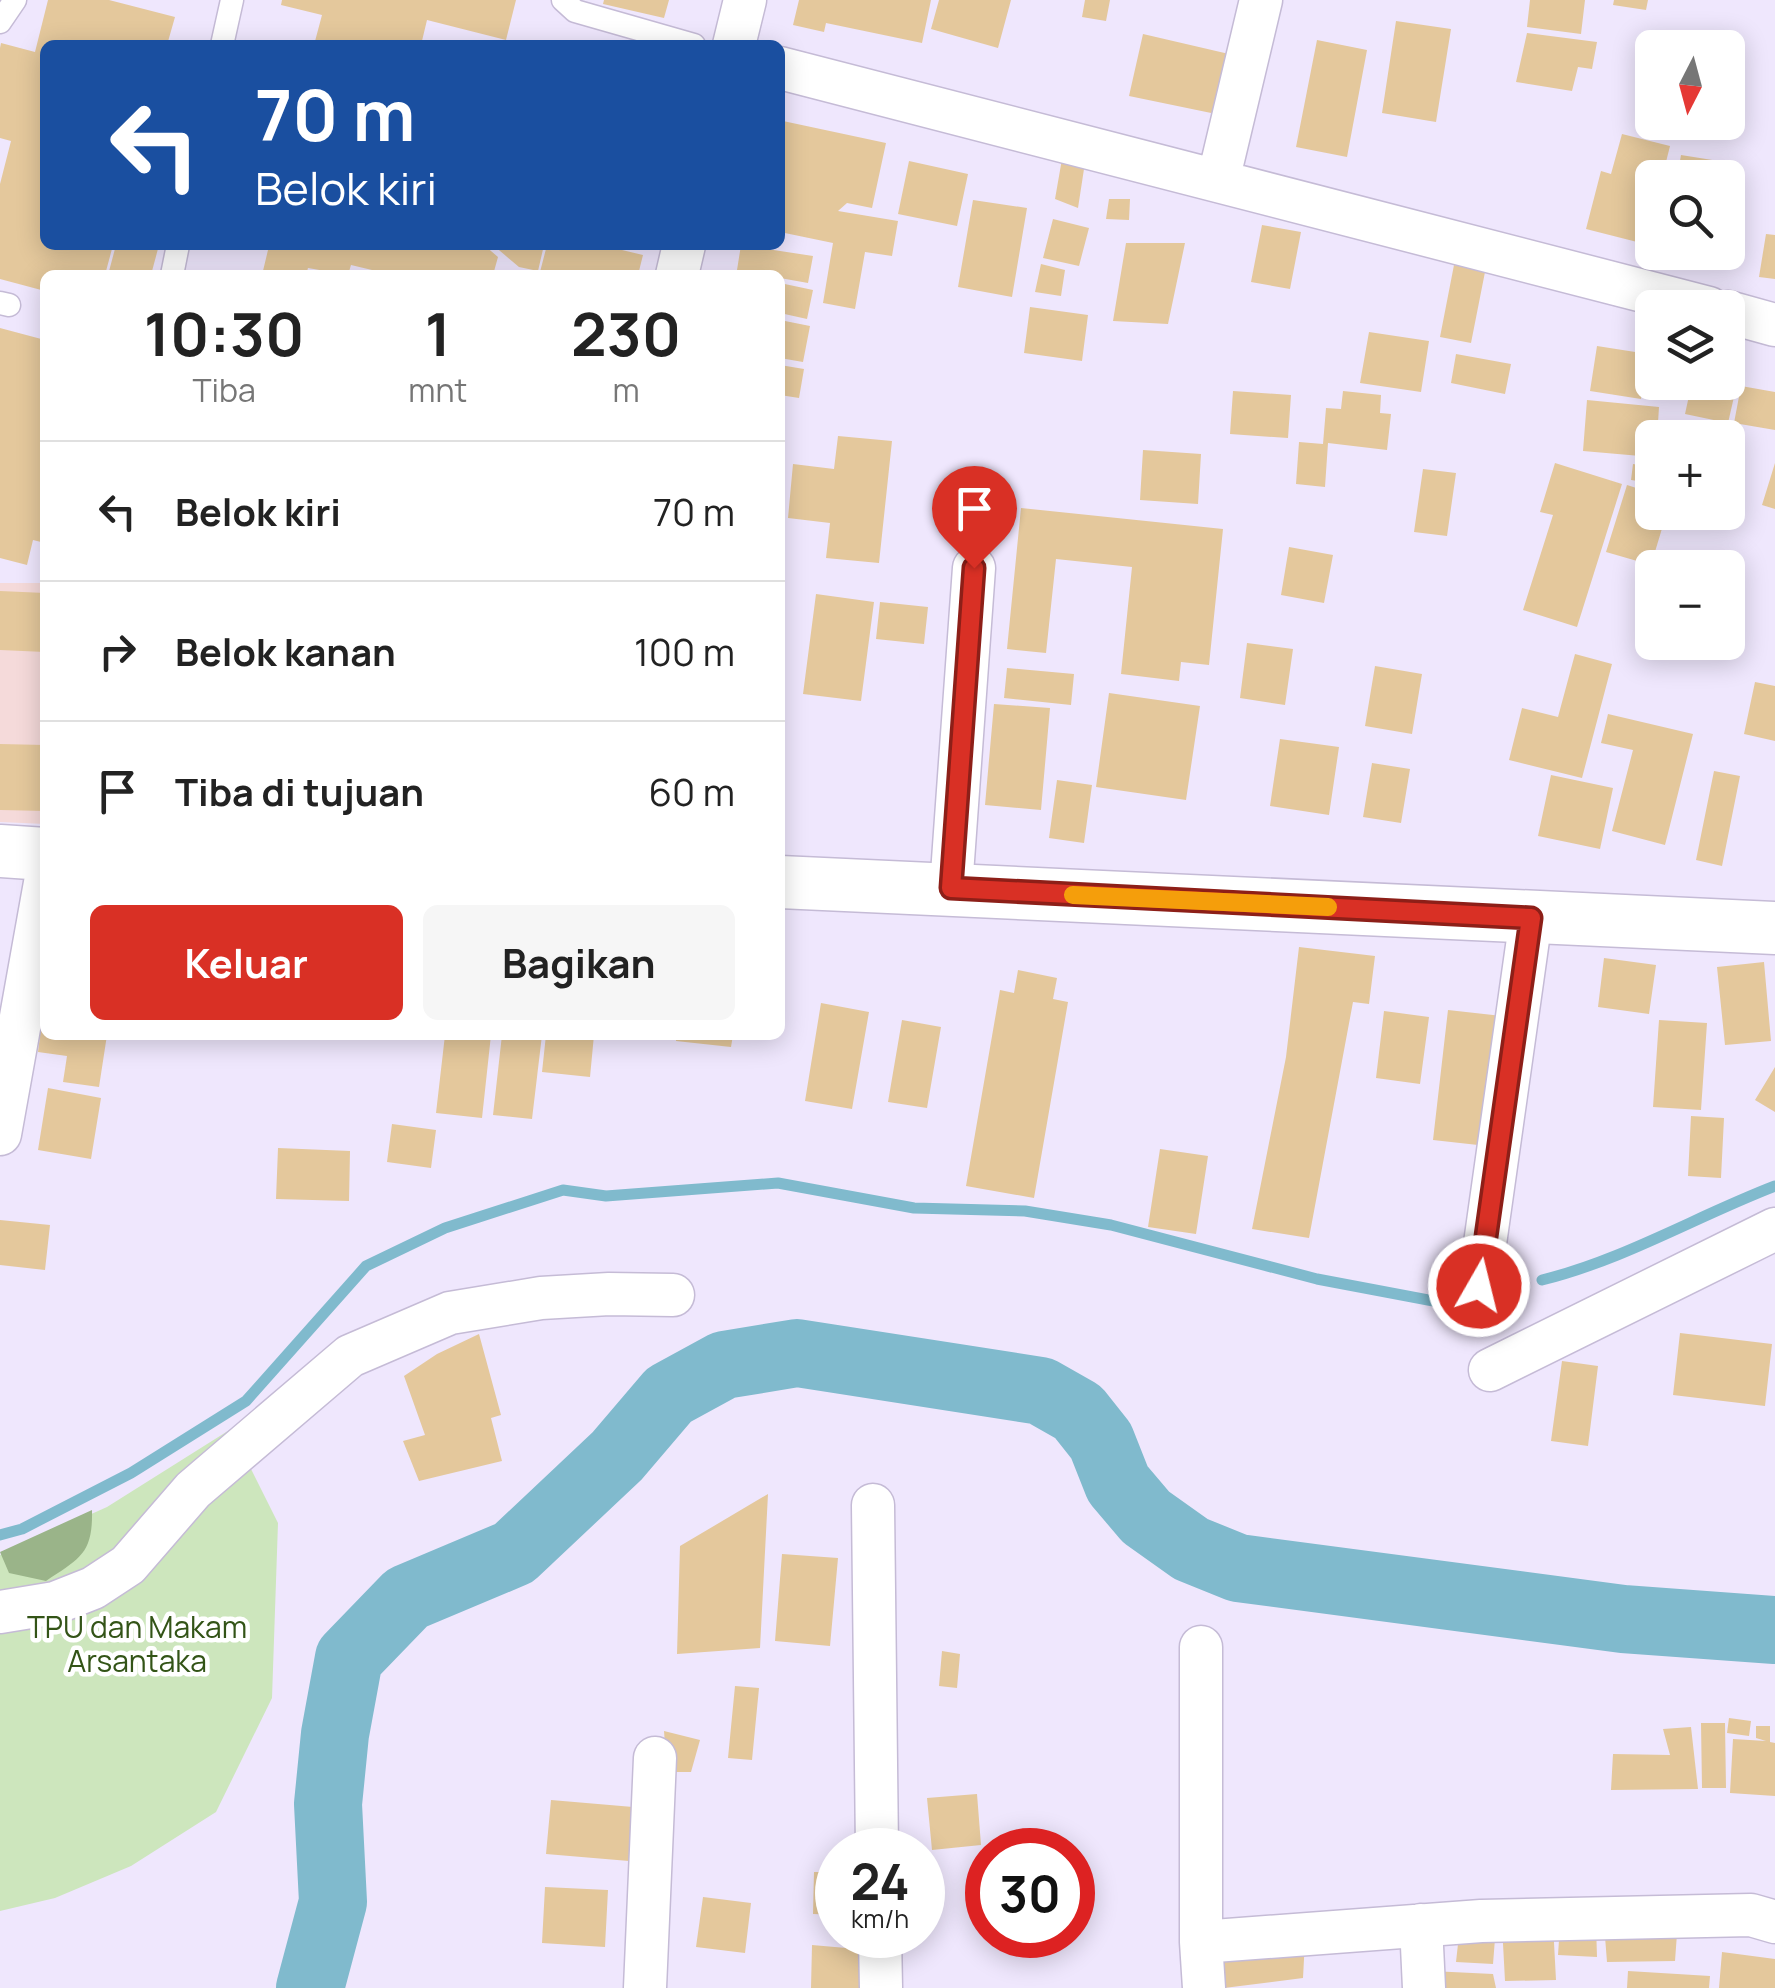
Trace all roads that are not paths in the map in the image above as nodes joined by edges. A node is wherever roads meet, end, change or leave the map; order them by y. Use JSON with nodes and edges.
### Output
{"nodes":[{"id":1,"x":15,"y":0,"type":"edge"},
{"id":2,"x":232,"y":0,"type":"edge"},
{"id":3,"x":563,"y":0,"type":"edge"},
{"id":4,"x":744,"y":0,"type":"edge"},
{"id":5,"x":1261,"y":0,"type":"edge"},
{"id":6,"x":0,"y":22,"type":"edge"},
{"id":7,"x":223,"y":40,"type":"edge"},
{"id":8,"x":676,"y":40,"type":"edge"},
{"id":9,"x":735,"y":40,"type":"edge"},
{"id":10,"x":785,"y":69,"type":"edge"},
{"id":11,"x":1218,"y":181,"type":"junction"},
{"id":12,"x":1639,"y":290,"type":"edge"},
{"id":13,"x":1745,"y":317,"type":"edge"},
{"id":14,"x":1775,"y":325,"type":"edge"},
{"id":15,"x":974,"y":568,"type":"dead end"},
{"id":16,"x":0,"y":851,"type":"edge"},
{"id":17,"x":40,"y":854,"type":"edge"},
{"id":18,"x":785,"y":882,"type":"edge"},
{"id":19,"x":951,"y":888,"type":"junction"},
{"id":20,"x":40,"y":911,"type":"edge"},
{"id":21,"x":1531,"y":918,"type":"junction"},
{"id":22,"x":1775,"y":928,"type":"edge"},
{"id":23,"x":0,"y":1134,"type":"edge"},
{"id":24,"x":1775,"y":1228,"type":"edge"},
{"id":25,"x":1479,"y":1286,"type":"dead end"},
{"id":26,"x":673,"y":1295,"type":"dead end"},
{"id":27,"x":1490,"y":1370,"type":"dead end"},
{"id":28,"x":873,"y":1505,"type":"dead end"},
{"id":29,"x":0,"y":1612,"type":"edge"},
{"id":30,"x":1202,"y":1646,"type":"dead end"},
{"id":31,"x":655,"y":1758,"type":"dead end"},
{"id":32,"x":877,"y":1828,"type":"edge"},
{"id":33,"x":1775,"y":1922,"type":"edge"},
{"id":34,"x":1421,"y":1925,"type":"junction"},
{"id":35,"x":1202,"y":1942,"type":"junction"},
{"id":36,"x":880,"y":1958,"type":"edge"},
{"id":37,"x":646,"y":1988,"type":"edge"},
{"id":38,"x":881,"y":1988,"type":"edge"},
{"id":39,"x":1204,"y":1988,"type":"edge"},
{"id":40,"x":1424,"y":1988,"type":"edge"}],
"edges":[{"from":1,"to":6,"type":"lane"},
{"from":2,"to":7,"type":"lane"},
{"from":3,"to":8,"type":"lane"},
{"from":4,"to":9,"type":"street"},
{"from":5,"to":11,"type":"street"},
{"from":10,"to":11,"type":"street"},
{"from":11,"to":12,"type":"street"},
{"from":13,"to":14,"type":"street"},
{"from":15,"to":19,"type":"street"},
{"from":16,"to":17,"type":"street"},
{"from":18,"to":19,"type":"street"},
{"from":19,"to":21,"type":"street"},
{"from":20,"to":23,"type":"street"},
{"from":21,"to":22,"type":"street"},
{"from":21,"to":25,"type":"street"},
{"from":24,"to":27,"type":"street"},
{"from":26,"to":29,"type":"street"},
{"from":28,"to":32,"type":"street"},
{"from":30,"to":35,"type":"street"},
{"from":31,"to":37,"type":"street"},
{"from":33,"to":34,"type":"street"},
{"from":34,"to":35,"type":"street"},
{"from":34,"to":40,"type":"street"},
{"from":35,"to":39,"type":"street"},
{"from":36,"to":38,"type":"street"}]}
